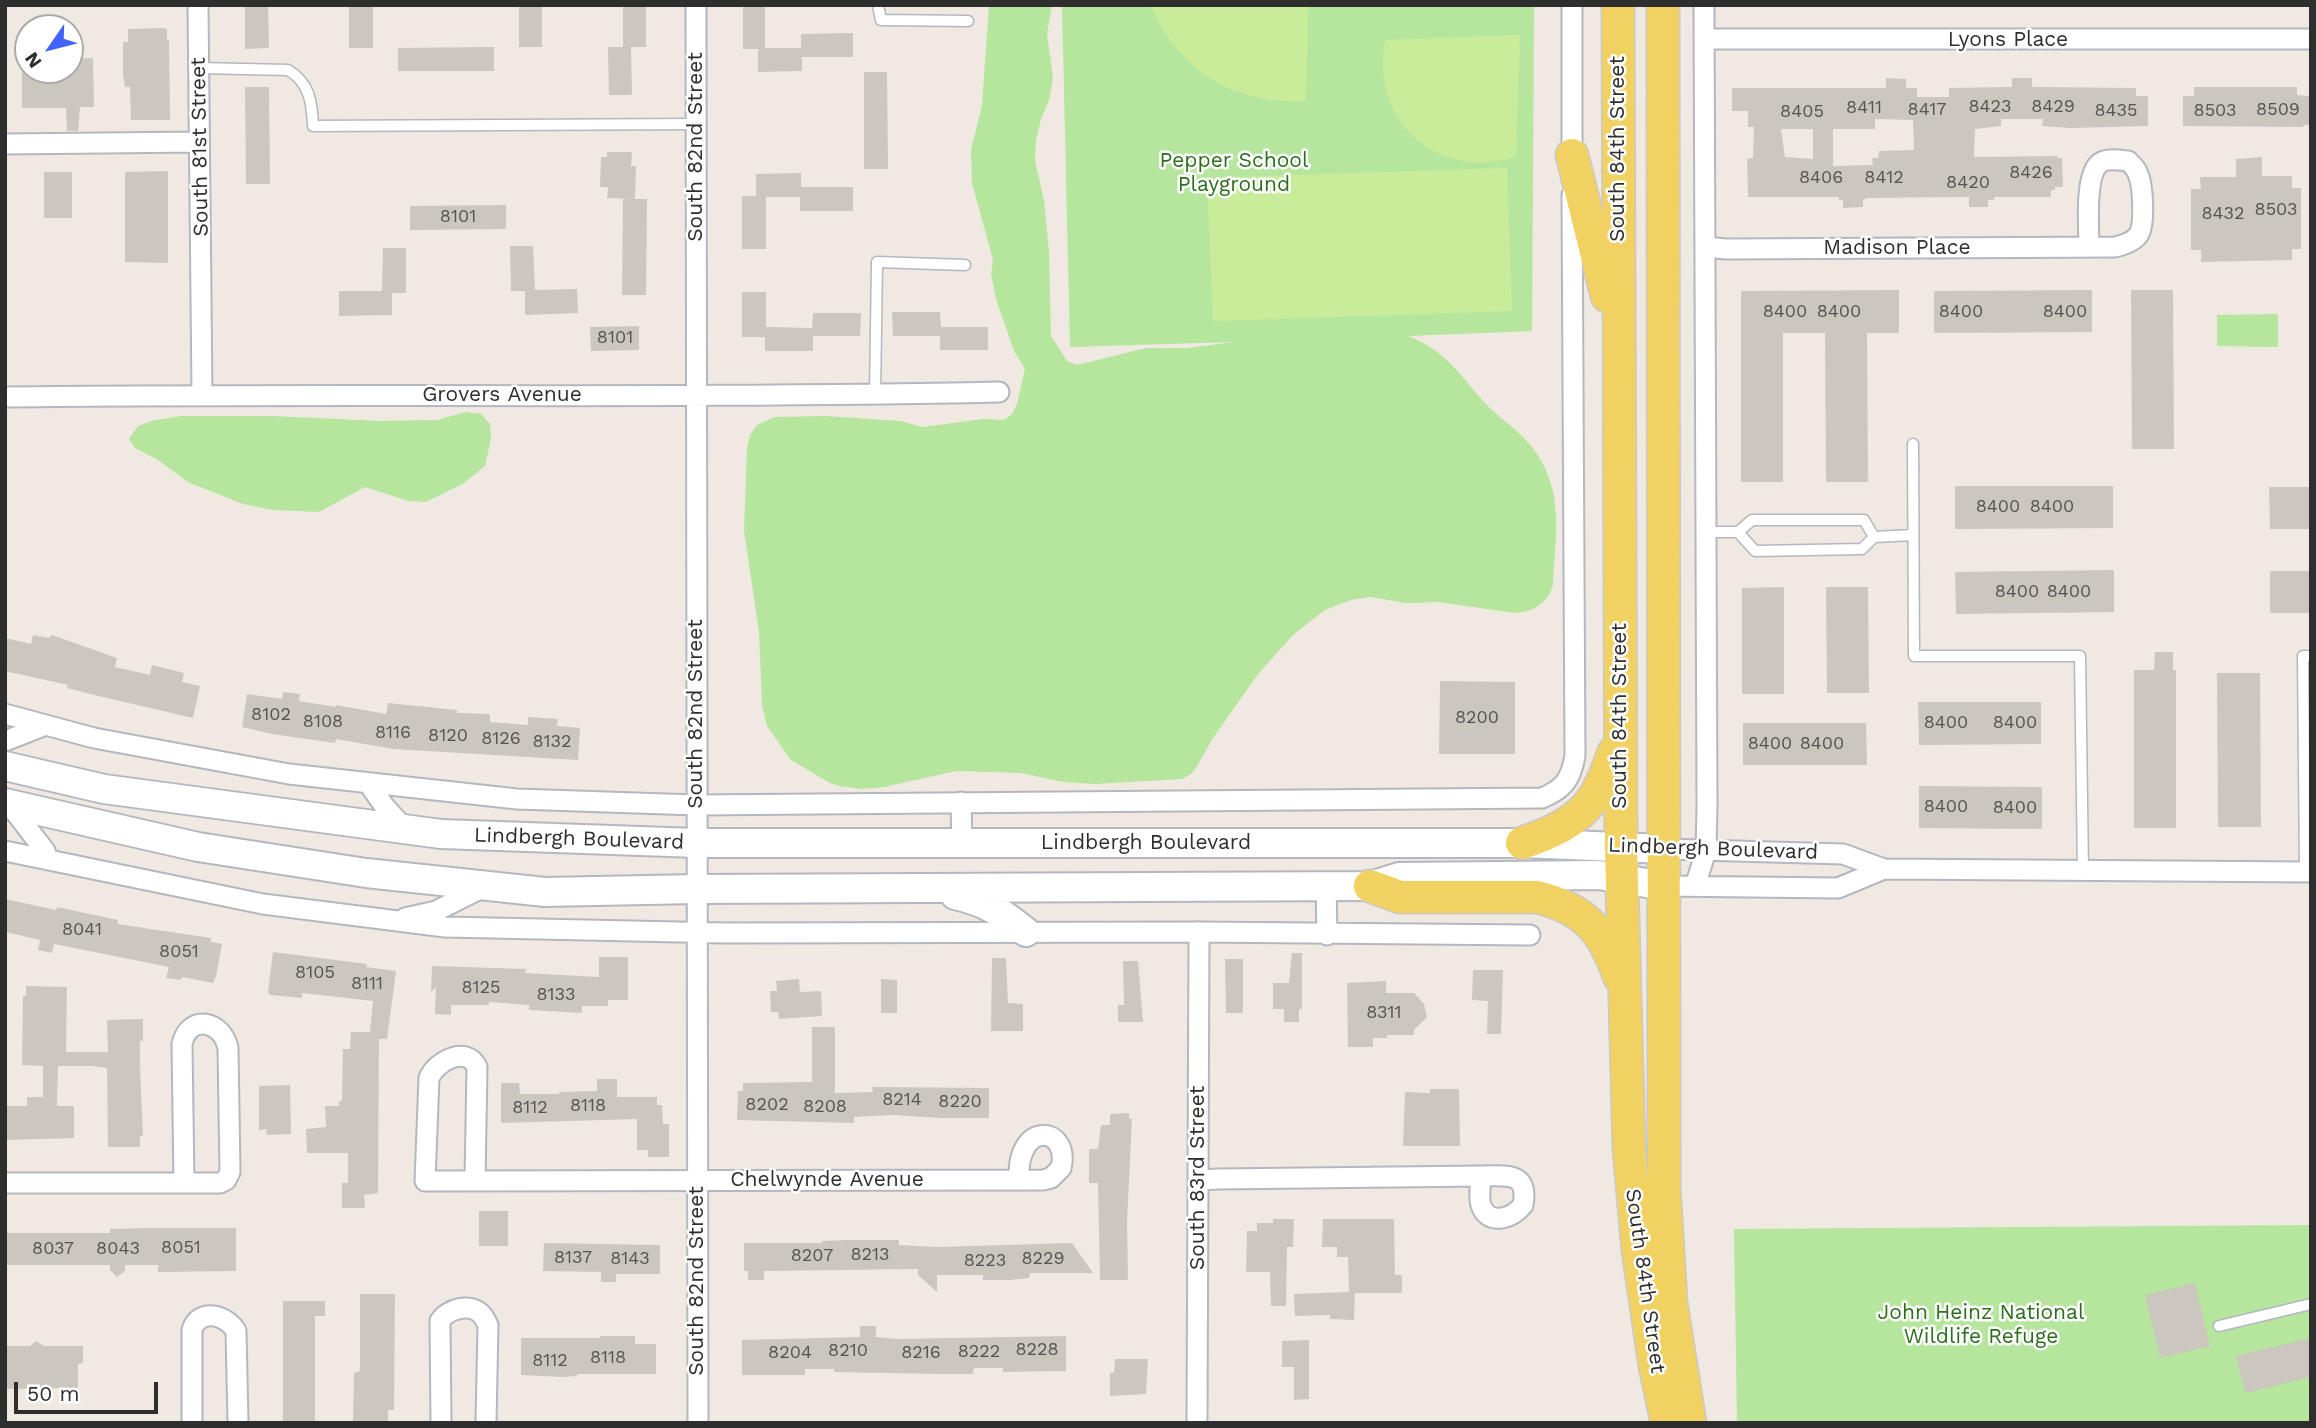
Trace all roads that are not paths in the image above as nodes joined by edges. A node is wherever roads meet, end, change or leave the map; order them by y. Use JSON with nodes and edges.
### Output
{"nodes":[{"id":1,"x":198,"y":5,"type":"edge"},
{"id":2,"x":696,"y":5,"type":"edge"},
{"id":3,"x":878,"y":5,"type":"edge"},
{"id":4,"x":1572,"y":5,"type":"edge"},
{"id":5,"x":1618,"y":5,"type":"edge"},
{"id":6,"x":1663,"y":5,"type":"edge"},
{"id":7,"x":1704,"y":5,"type":"edge"},
{"id":8,"x":968,"y":21,"type":"dead end"},
{"id":9,"x":1705,"y":39,"type":"junction"},
{"id":10,"x":2311,"y":40,"type":"edge"},
{"id":11,"x":199,"y":68,"type":"junction"},
{"id":12,"x":697,"y":124,"type":"junction"},
{"id":13,"x":199,"y":142,"type":"junction"},
{"id":14,"x":5,"y":144,"type":"edge"},
{"id":15,"x":1572,"y":155,"type":"junction"},
{"id":16,"x":1706,"y":247,"type":"junction"},
{"id":17,"x":2089,"y":247,"type":"junction"},
{"id":18,"x":965,"y":265,"type":"dead end"},
{"id":19,"x":1619,"y":349,"type":"junction"},
{"id":20,"x":999,"y":392,"type":"dead end"},
{"id":21,"x":202,"y":394,"type":"junction"},
{"id":22,"x":875,"y":394,"type":"junction"},
{"id":23,"x":695,"y":395,"type":"junction"},
{"id":24,"x":5,"y":397,"type":"edge"},
{"id":25,"x":1913,"y":444,"type":"dead end"},
{"id":26,"x":1707,"y":532,"type":"junction"},
{"id":27,"x":1738,"y":532,"type":"junction"},
{"id":28,"x":1913,"y":535,"type":"junction"},
{"id":29,"x":1874,"y":537,"type":"junction"},
{"id":30,"x":2311,"y":656,"type":"edge"},
{"id":31,"x":5,"y":714,"type":"edge"},
{"id":32,"x":46,"y":725,"type":"junction"},
{"id":33,"x":1621,"y":738,"type":"junction"},
{"id":34,"x":5,"y":741,"type":"edge"},
{"id":35,"x":5,"y":766,"type":"edge"},
{"id":36,"x":368,"y":782,"type":"junction"},
{"id":37,"x":961,"y":802,"type":"junction"},
{"id":38,"x":7,"y":804,"type":"edge"},
{"id":39,"x":696,"y":805,"type":"junction"},
{"id":40,"x":405,"y":829,"type":"junction"},
{"id":41,"x":697,"y":843,"type":"junction"},
{"id":42,"x":962,"y":843,"type":"junction"},
{"id":43,"x":1522,"y":843,"type":"junction"},
{"id":44,"x":1620,"y":846,"type":"junction"},
{"id":45,"x":1664,"y":849,"type":"junction"},
{"id":46,"x":5,"y":851,"type":"edge"},
{"id":47,"x":1706,"y":851,"type":"junction"},
{"id":48,"x":48,"y":860,"type":"junction"},
{"id":49,"x":1884,"y":869,"type":"junction"},
{"id":50,"x":2083,"y":871,"type":"junction"},
{"id":51,"x":2308,"y":872,"type":"edge"},
{"id":52,"x":1622,"y":879,"type":"junction"},
{"id":53,"x":1326,"y":885,"type":"junction"},
{"id":54,"x":487,"y":886,"type":"junction"},
{"id":55,"x":1370,"y":886,"type":"junction"},
{"id":56,"x":1680,"y":886,"type":"junction"},
{"id":57,"x":921,"y":887,"type":"junction"},
{"id":58,"x":697,"y":889,"type":"junction"},
{"id":59,"x":384,"y":921,"type":"junction"},
{"id":60,"x":1026,"y":932,"type":"junction"},
{"id":61,"x":1199,"y":932,"type":"junction"},
{"id":62,"x":698,"y":933,"type":"junction"},
{"id":63,"x":1327,"y":935,"type":"junction"},
{"id":64,"x":1530,"y":935,"type":"dead end"},
{"id":65,"x":1625,"y":993,"type":"junction"},
{"id":66,"x":1481,"y":1176,"type":"dead end"},
{"id":67,"x":475,"y":1180,"type":"junction"},
{"id":68,"x":697,"y":1180,"type":"junction"},
{"id":69,"x":1019,"y":1180,"type":"dead end"},
{"id":70,"x":1198,"y":1180,"type":"junction"},
{"id":71,"x":5,"y":1183,"type":"edge"},
{"id":72,"x":184,"y":1183,"type":"junction"},
{"id":73,"x":2311,"y":1304,"type":"edge"},
{"id":74,"x":2219,"y":1326,"type":"dead end"},
{"id":75,"x":192,"y":1423,"type":"edge"},
{"id":76,"x":238,"y":1423,"type":"edge"},
{"id":77,"x":441,"y":1423,"type":"edge"},
{"id":78,"x":486,"y":1423,"type":"edge"},
{"id":79,"x":698,"y":1423,"type":"edge"},
{"id":80,"x":1197,"y":1423,"type":"edge"},
{"id":81,"x":1667,"y":1423,"type":"edge"},
{"id":82,"x":1690,"y":1423,"type":"edge"}],
"edges":[{"from":1,"to":11,"type":"street","name":"South 81st Street"},
{"from":2,"to":12,"type":"street","name":"South 82nd Street"},
{"from":3,"to":8,"type":"lane"},
{"from":4,"to":15,"type":"street"},
{"from":5,"to":19,"type":"main road","name":"South 84th Street"},
{"from":6,"to":45,"type":"main road","name":"South 84th Street"},
{"from":7,"to":9,"type":"street","name":"South 84th Street"},
{"from":9,"to":10,"type":"street","name":"Lyons Place"},
{"from":9,"to":16,"type":"street","name":"South 84th Street"},
{"from":11,"to":12,"type":"lane"},
{"from":11,"to":13,"type":"street","name":"South 81st Street"},
{"from":12,"to":23,"type":"street","name":"South 82nd Street"},
{"from":13,"to":14,"type":"street"},
{"from":13,"to":21,"type":"street","name":"South 81st Street"},
{"from":15,"to":19,"type":"main road"},
{"from":15,"to":37,"type":"street","name":"Lindbergh Boulevard"},
{"from":16,"to":17,"type":"street","name":"Madison Place"},
{"from":16,"to":26,"type":"street","name":"South 84th Street"},
{"from":17,"to":17,"type":"street","name":"Madison Place"},
{"from":18,"to":22,"type":"lane"},
{"from":19,"to":33,"type":"main road","name":"South 84th Street"},
{"from":20,"to":22,"type":"street","name":"Grovers Avenue"},
{"from":21,"to":23,"type":"street","name":"Grovers Avenue"},
{"from":21,"to":24,"type":"street","name":"Grovers Avenue"},
{"from":22,"to":23,"type":"street","name":"Grovers Avenue"},
{"from":23,"to":39,"type":"street","name":"South 82nd Street"},
{"from":25,"to":28,"type":"lane"},
{"from":26,"to":27,"type":"lane"},
{"from":26,"to":47,"type":"street","name":"South 84th Street"},
{"from":27,"to":29,"type":"lane"},
{"from":27,"to":29,"type":"lane"},
{"from":28,"to":29,"type":"lane"},
{"from":28,"to":50,"type":"lane"},
{"from":30,"to":51,"type":"lane"},
{"from":31,"to":32,"type":"street","name":"Lindbergh Boulevard"},
{"from":32,"to":34,"type":"street"},
{"from":32,"to":36,"type":"street","name":"Lindbergh Boulevard"},
{"from":33,"to":43,"type":"main road"},
{"from":33,"to":44,"type":"main road","name":"South 84th Street"},
{"from":35,"to":40,"type":"main road","name":"Lindbergh Boulevard"},
{"from":36,"to":39,"type":"street","name":"Lindbergh Boulevard"},
{"from":36,"to":40,"type":"street"},
{"from":37,"to":39,"type":"street","name":"Lindbergh Boulevard"},
{"from":37,"to":42,"type":"street"},
{"from":38,"to":48,"type":"street","name":"Lindbergh Boulevard"},
{"from":38,"to":54,"type":"main road","name":"Lindbergh Boulevard"},
{"from":39,"to":41,"type":"street","name":"South 82nd Street"},
{"from":40,"to":41,"type":"main road","name":"Lindbergh Boulevard"},
{"from":41,"to":42,"type":"main road","name":"Lindbergh Boulevard"},
{"from":41,"to":58,"type":"street","name":"South 82nd Street"},
{"from":42,"to":43,"type":"main road","name":"Lindbergh Boulevard"},
{"from":43,"to":44,"type":"main road","name":"Lindbergh Boulevard"},
{"from":44,"to":45,"type":"main road","name":"Lindbergh Boulevard"},
{"from":44,"to":52,"type":"main road","name":"South 84th Street"},
{"from":45,"to":47,"type":"street","name":"Lindbergh Boulevard"},
{"from":45,"to":56,"type":"main road","name":"South 84th Street"},
{"from":46,"to":48,"type":"street"},
{"from":47,"to":49,"type":"street","name":"Lindbergh Boulevard"},
{"from":47,"to":56,"type":"street","name":"South 84th Street"},
{"from":48,"to":59,"type":"street"},
{"from":49,"to":50,"type":"street","name":"Lindbergh Boulevard"},
{"from":49,"to":56,"type":"street","name":"Lindbergh Boulevard"},
{"from":50,"to":51,"type":"street","name":"Lindbergh Boulevard"},
{"from":52,"to":55,"type":"main road","name":"Lindbergh Boulevard"},
{"from":52,"to":56,"type":"main road","name":"Lindbergh Boulevard"},
{"from":52,"to":65,"type":"main road","name":"South 84th Street"},
{"from":53,"to":55,"type":"main road","name":"Lindbergh Boulevard"},
{"from":53,"to":57,"type":"main road","name":"Lindbergh Boulevard"},
{"from":53,"to":63,"type":"street"},
{"from":54,"to":58,"type":"main road","name":"Lindbergh Boulevard"},
{"from":54,"to":59,"type":"street"},
{"from":55,"to":65,"type":"main road"},
{"from":56,"to":82,"type":"main road","name":"South 84th Street"},
{"from":57,"to":58,"type":"main road","name":"Lindbergh Boulevard"},
{"from":57,"to":60,"type":"main road"},
{"from":58,"to":62,"type":"street","name":"South 82nd Street"},
{"from":59,"to":62,"type":"street"},
{"from":60,"to":61,"type":"street"},
{"from":60,"to":62,"type":"street"},
{"from":61,"to":63,"type":"street"},
{"from":61,"to":70,"type":"street","name":"South 83rd Street"},
{"from":62,"to":68,"type":"street","name":"South 82nd Street"},
{"from":63,"to":64,"type":"street"},
{"from":65,"to":81,"type":"main road","name":"South 84th Street"},
{"from":66,"to":70,"type":"street"},
{"from":67,"to":67,"type":"street","name":"Chelwynde Avenue"},
{"from":67,"to":68,"type":"street","name":"Chelwynde Avenue"},
{"from":68,"to":69,"type":"street","name":"Chelwynde Avenue"},
{"from":68,"to":79,"type":"street","name":"South 82nd Street"},
{"from":70,"to":80,"type":"street","name":"South 83rd Street"},
{"from":71,"to":72,"type":"street"},
{"from":72,"to":72,"type":"street"},
{"from":73,"to":74,"type":"lane"},
{"from":75,"to":76,"type":"street"},
{"from":77,"to":78,"type":"street"}]}
